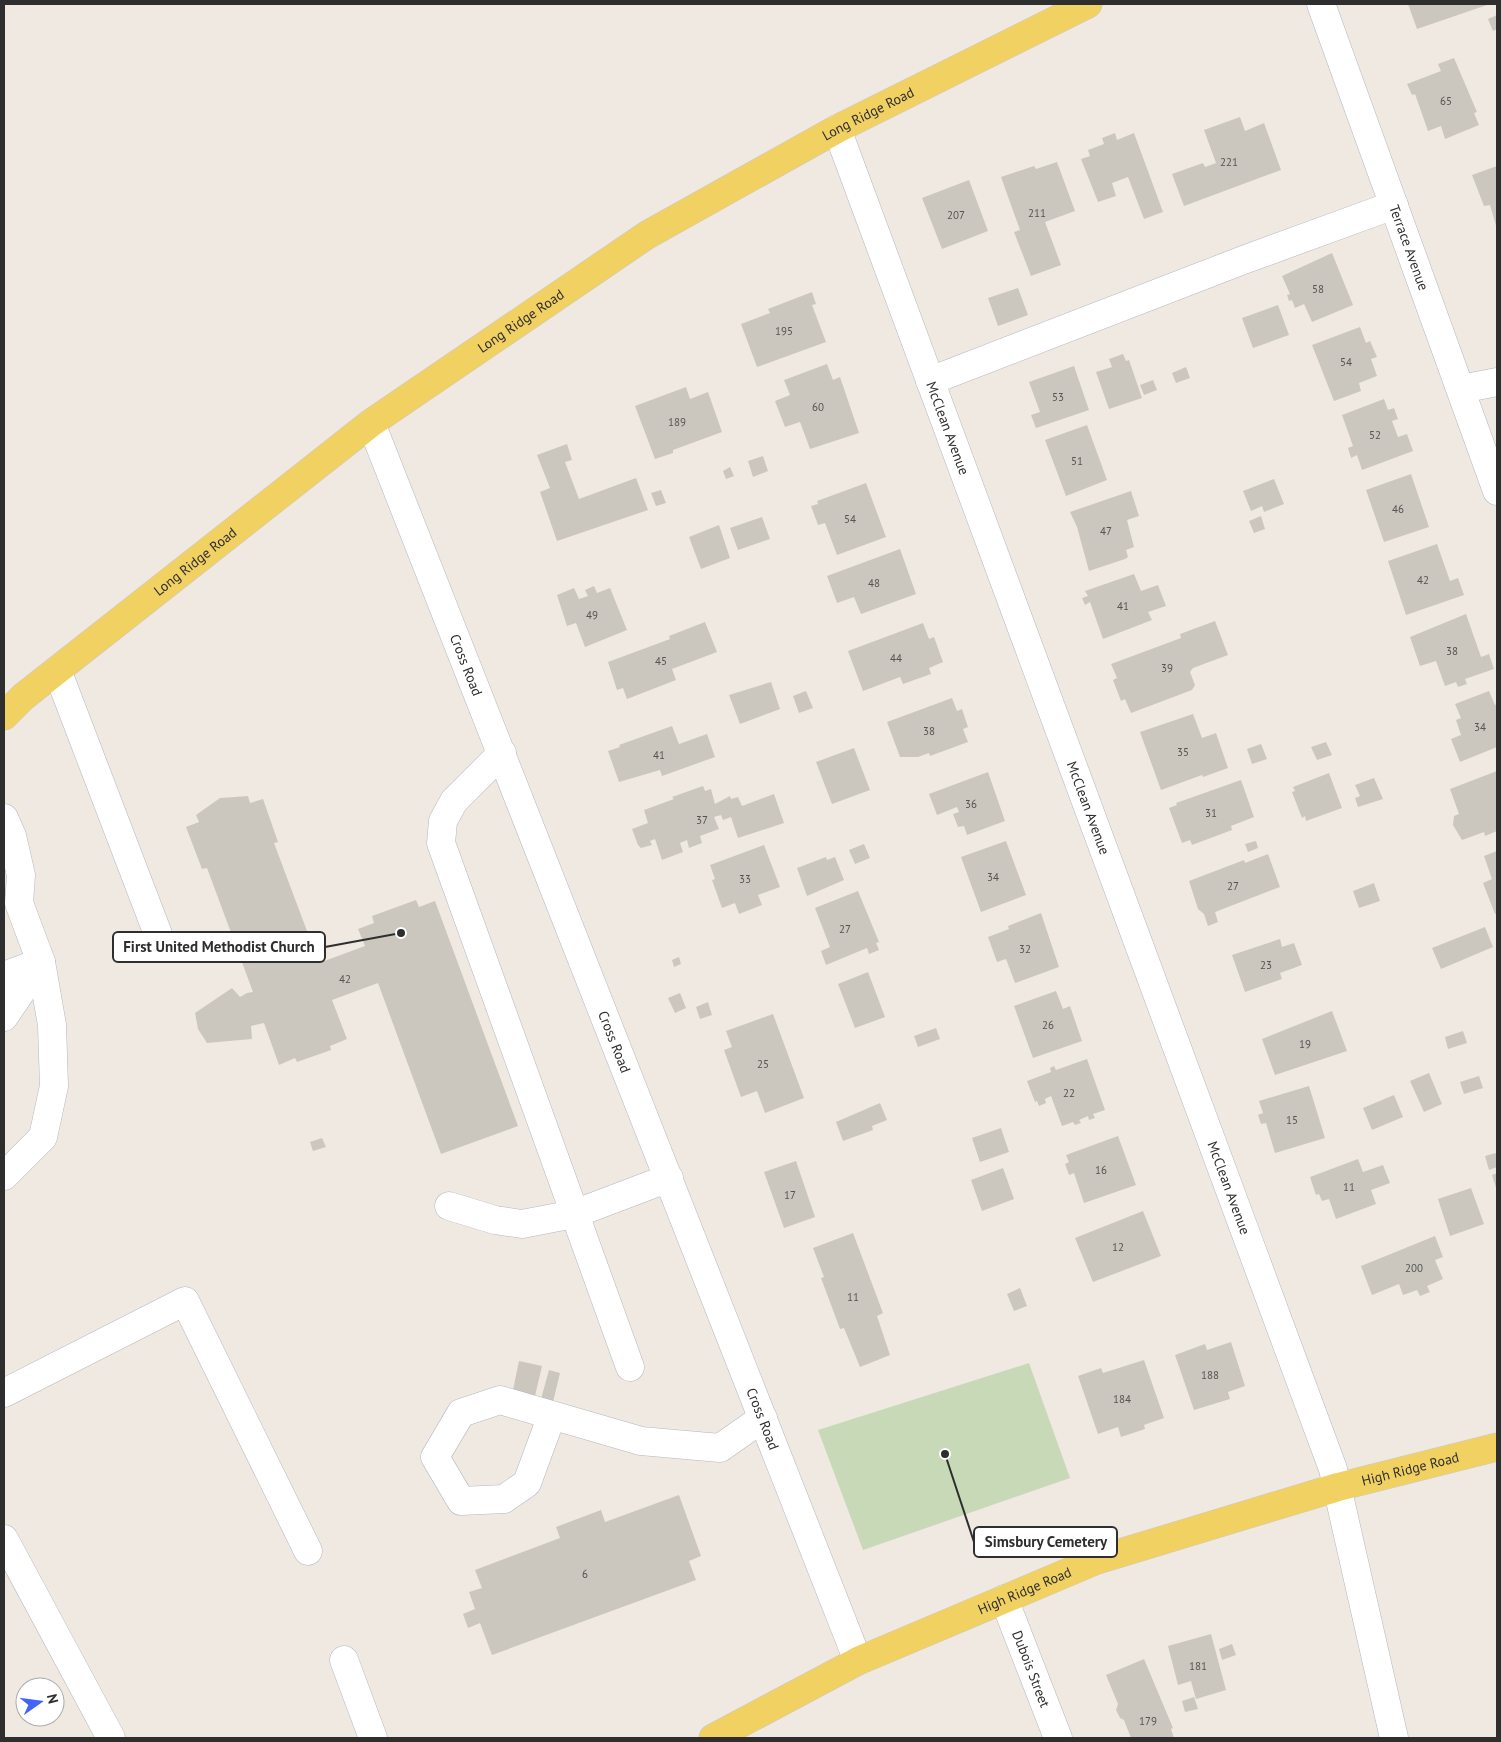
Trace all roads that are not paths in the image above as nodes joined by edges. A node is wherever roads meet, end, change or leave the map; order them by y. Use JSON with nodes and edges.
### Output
{"nodes":[{"id":1,"x":1088,"y":4,"type":"edge"},
{"id":2,"x":1321,"y":4,"type":"edge"},
{"id":3,"x":837,"y":129,"type":"junction"},
{"id":4,"x":1394,"y":205,"type":"junction"},
{"id":5,"x":930,"y":381,"type":"junction"},
{"id":6,"x":1497,"y":382,"type":"edge"},
{"id":7,"x":1461,"y":389,"type":"junction"},
{"id":8,"x":371,"y":423,"type":"junction"},
{"id":9,"x":1497,"y":491,"type":"edge"},
{"id":10,"x":57,"y":670,"type":"junction"},
{"id":11,"x":4,"y":716,"type":"edge"},
{"id":12,"x":502,"y":753,"type":"junction"},
{"id":13,"x":4,"y":818,"type":"edge"},
{"id":14,"x":12,"y":899,"type":"edge"},
{"id":15,"x":161,"y":942,"type":"dead end"},
{"id":16,"x":41,"y":962,"type":"junction"},
{"id":17,"x":4,"y":976,"type":"edge"},
{"id":18,"x":4,"y":1017,"type":"edge"},
{"id":19,"x":4,"y":1176,"type":"edge"},
{"id":20,"x":668,"y":1178,"type":"junction"},
{"id":21,"x":449,"y":1206,"type":"dead end"},
{"id":22,"x":574,"y":1214,"type":"junction"},
{"id":23,"x":630,"y":1367,"type":"dead end"},
{"id":24,"x":4,"y":1393,"type":"edge"},
{"id":25,"x":552,"y":1415,"type":"dead end"},
{"id":26,"x":763,"y":1418,"type":"junction"},
{"id":27,"x":1497,"y":1447,"type":"edge"},
{"id":28,"x":1338,"y":1487,"type":"junction"},
{"id":29,"x":4,"y":1539,"type":"edge"},
{"id":30,"x":308,"y":1552,"type":"dead end"},
{"id":31,"x":1004,"y":1599,"type":"junction"},
{"id":32,"x":344,"y":1660,"type":"dead end"},
{"id":33,"x":858,"y":1661,"type":"junction"},
{"id":34,"x":111,"y":1738,"type":"edge"},
{"id":35,"x":373,"y":1738,"type":"edge"},
{"id":36,"x":713,"y":1738,"type":"edge"},
{"id":37,"x":1058,"y":1738,"type":"edge"},
{"id":38,"x":1394,"y":1738,"type":"edge"}],
"edges":[{"from":1,"to":3,"type":"main road","name":"Long Ridge Road"},
{"from":2,"to":4,"type":"street","name":"Terrace Avenue"},
{"from":3,"to":5,"type":"street","name":"McClean Avenue"},
{"from":3,"to":8,"type":"main road","name":"Long Ridge Road"},
{"from":4,"to":5,"type":"street"},
{"from":4,"to":7,"type":"street","name":"Terrace Avenue"},
{"from":5,"to":28,"type":"street","name":"McClean Avenue"},
{"from":6,"to":7,"type":"street"},
{"from":7,"to":9,"type":"street","name":"Terrace Avenue"},
{"from":8,"to":10,"type":"main road","name":"Long Ridge Road"},
{"from":8,"to":12,"type":"street","name":"Cross Road"},
{"from":10,"to":11,"type":"main road","name":"Long Ridge Road"},
{"from":10,"to":15,"type":"street"},
{"from":12,"to":20,"type":"street","name":"Cross Road"},
{"from":12,"to":22,"type":"street"},
{"from":13,"to":14,"type":"street"},
{"from":14,"to":16,"type":"street"},
{"from":16,"to":17,"type":"street"},
{"from":16,"to":18,"type":"street"},
{"from":16,"to":19,"type":"street"},
{"from":20,"to":22,"type":"street"},
{"from":20,"to":26,"type":"street","name":"Cross Road"},
{"from":21,"to":22,"type":"street"},
{"from":22,"to":23,"type":"street"},
{"from":24,"to":30,"type":"street"},
{"from":25,"to":26,"type":"street"},
{"from":26,"to":33,"type":"street","name":"Cross Road"},
{"from":27,"to":28,"type":"main road","name":"High Ridge Road"},
{"from":28,"to":31,"type":"main road","name":"High Ridge Road"},
{"from":28,"to":38,"type":"street","name":"McClean Avenue"},
{"from":29,"to":34,"type":"street"},
{"from":31,"to":33,"type":"main road","name":"High Ridge Road"},
{"from":31,"to":37,"type":"street","name":"Dubois Street"},
{"from":32,"to":35,"type":"street"},
{"from":33,"to":36,"type":"main road","name":"High Ridge Road"}]}
